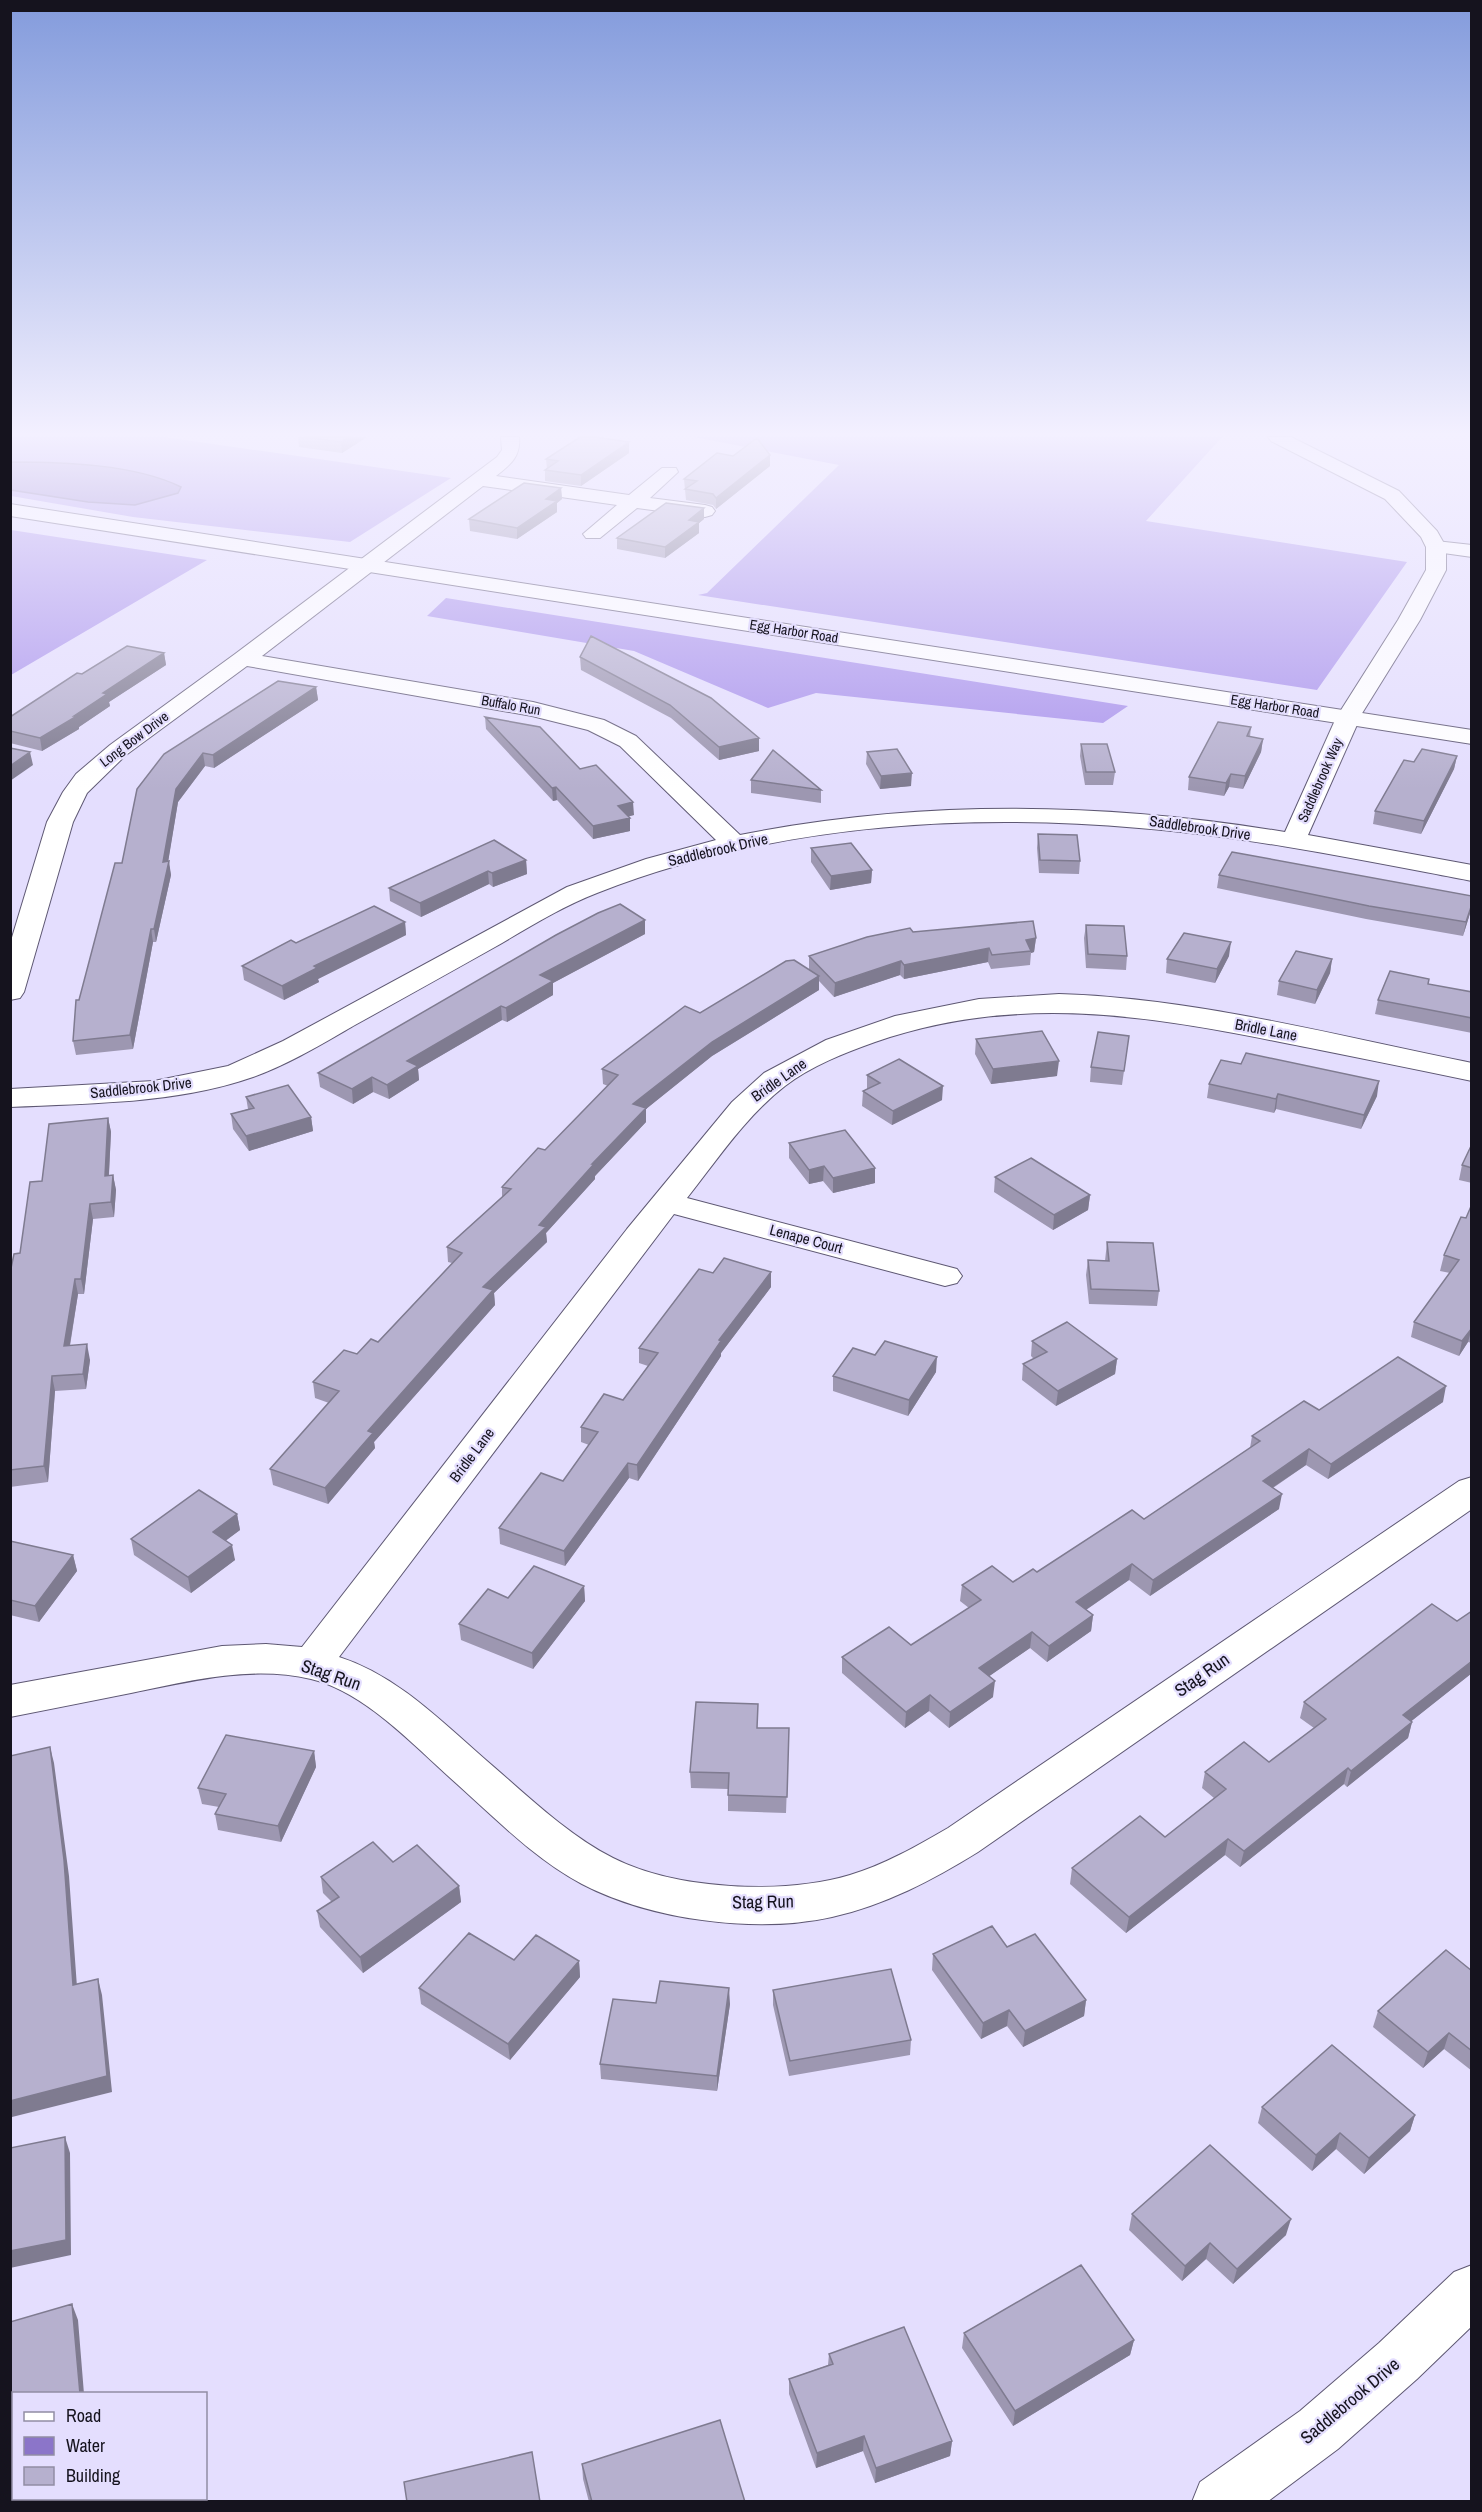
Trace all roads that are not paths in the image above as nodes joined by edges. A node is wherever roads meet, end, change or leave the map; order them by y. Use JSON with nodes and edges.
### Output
{"nodes":[{"id":1,"x":297,"y":554,"type":"edge"},
{"id":2,"x":381,"y":554,"type":"edge"},
{"id":3,"x":1436,"y":554,"type":"edge"},
{"id":4,"x":367,"y":565,"type":"junction"},
{"id":5,"x":243,"y":659,"type":"junction"},
{"id":6,"x":1348,"y":718,"type":"junction"},
{"id":7,"x":1472,"y":737,"type":"edge"},
{"id":8,"x":1293,"y":841,"type":"junction"},
{"id":9,"x":735,"y":844,"type":"junction"},
{"id":10,"x":1472,"y":873,"type":"edge"},
{"id":11,"x":15,"y":958,"type":"edge"},
{"id":12,"x":10,"y":992,"type":"edge"},
{"id":13,"x":1472,"y":1072,"type":"edge"},
{"id":14,"x":10,"y":1098,"type":"edge"},
{"id":15,"x":666,"y":1202,"type":"junction"},
{"id":16,"x":945,"y":1276,"type":"dead end"},
{"id":17,"x":1472,"y":1490,"type":"edge"},
{"id":18,"x":312,"y":1664,"type":"junction"},
{"id":19,"x":10,"y":1701,"type":"edge"},
{"id":20,"x":1472,"y":2290,"type":"edge"},
{"id":21,"x":1220,"y":2502,"type":"edge"}],
"edges":[{"from":1,"to":4,"type":"street","name":"Egg Harbor Road"},
{"from":2,"to":4,"type":"street","name":"Long Bow Drive"},
{"from":3,"to":6,"type":"street","name":"Saddlebrook Way"},
{"from":4,"to":5,"type":"street","name":"Long Bow Drive"},
{"from":4,"to":6,"type":"street","name":"Egg Harbor Road"},
{"from":5,"to":9,"type":"street","name":"Buffalo Run"},
{"from":5,"to":11,"type":"street","name":"Long Bow Drive"},
{"from":6,"to":7,"type":"street","name":"Egg Harbor Road"},
{"from":6,"to":8,"type":"street","name":"Saddlebrook Way"},
{"from":8,"to":9,"type":"street","name":"Saddlebrook Drive"},
{"from":8,"to":10,"type":"street","name":"Saddlebrook Drive"},
{"from":9,"to":14,"type":"street","name":"Saddlebrook Drive"},
{"from":11,"to":12,"type":"street","name":"Long Bow Drive"},
{"from":13,"to":15,"type":"street","name":"Bridle Lane"},
{"from":15,"to":16,"type":"street","name":"Lenape Court"},
{"from":15,"to":18,"type":"street","name":"Bridle Lane"},
{"from":17,"to":18,"type":"street","name":"Stag Run"},
{"from":18,"to":19,"type":"street","name":"Stag Run"},
{"from":20,"to":21,"type":"street","name":"Saddlebrook Drive"}]}
